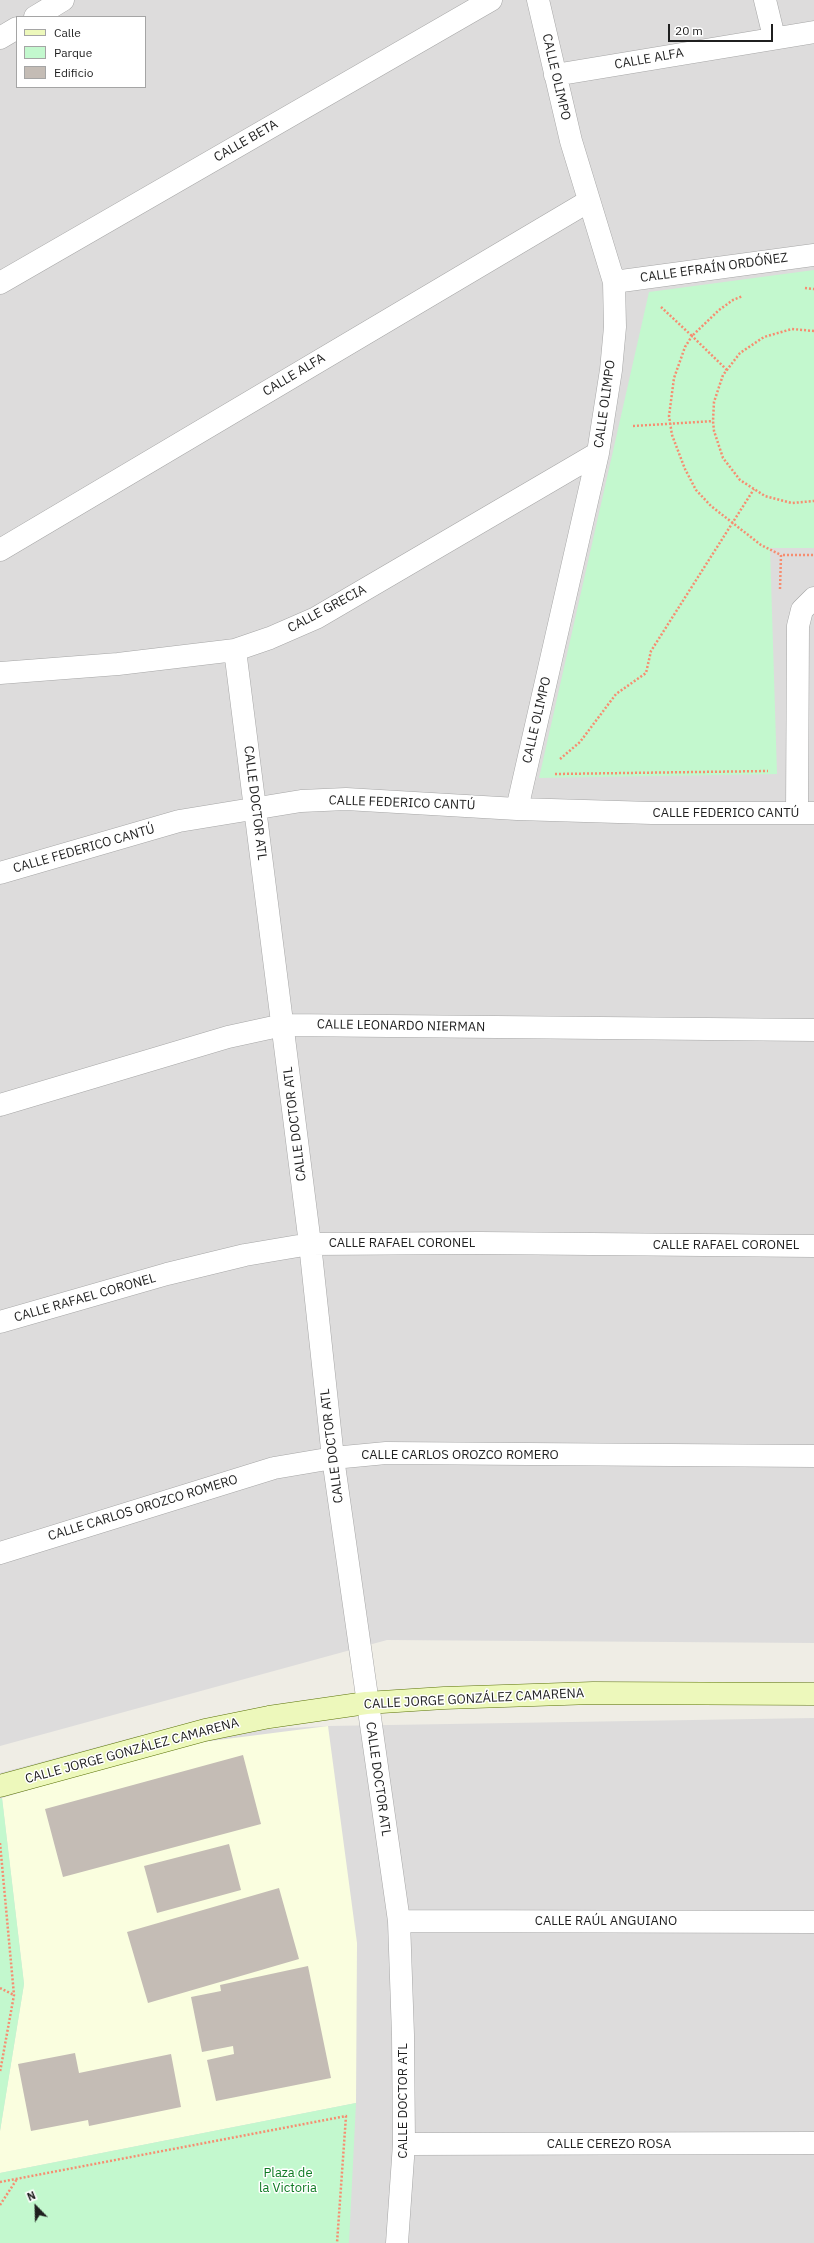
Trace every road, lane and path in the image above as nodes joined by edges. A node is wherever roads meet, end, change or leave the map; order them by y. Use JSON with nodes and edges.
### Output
{"nodes":[{"id":1,"x":63,"y":0,"type":"edge"},
{"id":2,"x":492,"y":0,"type":"edge"},
{"id":3,"x":538,"y":0,"type":"edge"},
{"id":4,"x":765,"y":0,"type":"edge"},
{"id":5,"x":37,"y":16,"type":"edge"},
{"id":6,"x":16,"y":29,"type":"edge"},
{"id":7,"x":814,"y":32,"type":"edge"},
{"id":8,"x":774,"y":37,"type":"junction"},
{"id":9,"x":0,"y":38,"type":"edge"},
{"id":10,"x":555,"y":75,"type":"junction"},
{"id":11,"x":589,"y":201,"type":"junction"},
{"id":12,"x":814,"y":255,"type":"edge"},
{"id":13,"x":614,"y":282,"type":"junction"},
{"id":14,"x":0,"y":283,"type":"edge"},
{"id":15,"x":799,"y":288,"type":"dead end"},
{"id":16,"x":814,"y":289,"type":"edge"},
{"id":17,"x":744,"y":296,"type":"dead end"},
{"id":18,"x":656,"y":302,"type":"dead end"},
{"id":19,"x":814,"y":331,"type":"edge"},
{"id":20,"x":692,"y":336,"type":"junction"},
{"id":21,"x":727,"y":370,"type":"junction"},
{"id":22,"x":713,"y":421,"type":"junction"},
{"id":23,"x":671,"y":424,"type":"junction"},
{"id":24,"x":632,"y":426,"type":"dead end"},
{"id":25,"x":598,"y":452,"type":"junction"},
{"id":26,"x":754,"y":489,"type":"junction"},
{"id":27,"x":814,"y":501,"type":"edge"},
{"id":28,"x":731,"y":524,"type":"junction"},
{"id":29,"x":0,"y":550,"type":"edge"},
{"id":30,"x":781,"y":555,"type":"dead end"},
{"id":31,"x":813,"y":598,"type":"edge"},
{"id":32,"x":235,"y":650,"type":"junction"},
{"id":33,"x":0,"y":673,"type":"edge"},
{"id":34,"x":559,"y":760,"type":"dead end"},
{"id":35,"x":775,"y":771,"type":"dead end"},
{"id":36,"x":551,"y":774,"type":"dead end"},
{"id":37,"x":256,"y":807,"type":"junction"},
{"id":38,"x":516,"y":809,"type":"junction"},
{"id":39,"x":805,"y":813,"type":"edge"},
{"id":40,"x":0,"y":873,"type":"edge"},
{"id":41,"x":283,"y":1025,"type":"junction"},
{"id":42,"x":814,"y":1030,"type":"edge"},
{"id":43,"x":0,"y":1105,"type":"edge"},
{"id":44,"x":310,"y":1244,"type":"junction"},
{"id":45,"x":814,"y":1246,"type":"edge"},
{"id":46,"x":0,"y":1322,"type":"edge"},
{"id":47,"x":814,"y":1456,"type":"edge"},
{"id":48,"x":333,"y":1458,"type":"junction"},
{"id":49,"x":0,"y":1553,"type":"edge"},
{"id":50,"x":814,"y":1694,"type":"edge"},
{"id":51,"x":366,"y":1703,"type":"junction"},
{"id":52,"x":0,"y":1786,"type":"edge"},
{"id":53,"x":0,"y":1843,"type":"edge"},
{"id":54,"x":399,"y":1921,"type":"junction"},
{"id":55,"x":814,"y":1922,"type":"edge"},
{"id":56,"x":0,"y":1988,"type":"edge"},
{"id":57,"x":14,"y":1995,"type":"junction"},
{"id":58,"x":0,"y":2072,"type":"edge"},
{"id":59,"x":814,"y":2143,"type":"edge"},
{"id":60,"x":404,"y":2144,"type":"junction"},
{"id":61,"x":17,"y":2179,"type":"junction"},
{"id":62,"x":0,"y":2182,"type":"edge"},
{"id":63,"x":0,"y":2205,"type":"edge"},
{"id":64,"x":337,"y":2243,"type":"edge"},
{"id":65,"x":397,"y":2243,"type":"edge"}],
"edges":[{"from":1,"to":5,"type":"street"},
{"from":2,"to":14,"type":"street","name":"CALLE BETA"},
{"from":3,"to":10,"type":"street","name":"CALLE OLIMPO"},
{"from":4,"to":8,"type":"street"},
{"from":6,"to":9,"type":"street"},
{"from":7,"to":8,"type":"street","name":"CALLE ALFA"},
{"from":8,"to":10,"type":"street","name":"CALLE ALFA"},
{"from":10,"to":11,"type":"street","name":"CALLE OLIMPO"},
{"from":11,"to":13,"type":"street","name":"CALLE OLIMPO"},
{"from":11,"to":29,"type":"street","name":"CALLE ALFA"},
{"from":12,"to":13,"type":"street","name":"CALLE EFRAÍN ORDÓÑEZ"},
{"from":13,"to":25,"type":"street","name":"CALLE OLIMPO"},
{"from":15,"to":16,"type":"path"},
{"from":17,"to":20,"type":"path"},
{"from":18,"to":20,"type":"path"},
{"from":19,"to":21,"type":"path"},
{"from":20,"to":21,"type":"path"},
{"from":20,"to":23,"type":"path"},
{"from":21,"to":22,"type":"path"},
{"from":22,"to":23,"type":"path"},
{"from":22,"to":26,"type":"path"},
{"from":23,"to":24,"type":"path"},
{"from":23,"to":28,"type":"path"},
{"from":25,"to":32,"type":"street","name":"CALLE GRECIA"},
{"from":25,"to":38,"type":"street","name":"CALLE OLIMPO"},
{"from":26,"to":27,"type":"path"},
{"from":26,"to":28,"type":"path"},
{"from":28,"to":30,"type":"path"},
{"from":28,"to":34,"type":"path"},
{"from":31,"to":39,"type":"street"},
{"from":32,"to":33,"type":"street","name":"CALLE GRECIA"},
{"from":32,"to":37,"type":"street","name":"CALLE DOCTOR ATL"},
{"from":35,"to":36,"type":"path"},
{"from":37,"to":38,"type":"street","name":"CALLE FEDERICO CANTÚ"},
{"from":37,"to":40,"type":"street","name":"CALLE FEDERICO CANTÚ"},
{"from":37,"to":41,"type":"street","name":"CALLE DOCTOR ATL"},
{"from":38,"to":39,"type":"street","name":"CALLE FEDERICO CANTÚ"},
{"from":41,"to":42,"type":"street","name":"CALLE LEONARDO NIERMAN"},
{"from":41,"to":43,"type":"street","name":"CALLE LEONARDO NIERMAN"},
{"from":41,"to":44,"type":"street","name":"CALLE DOCTOR ATL"},
{"from":44,"to":45,"type":"street","name":"CALLE RAFAEL CORONEL"},
{"from":44,"to":46,"type":"street","name":"CALLE RAFAEL CORONEL"},
{"from":44,"to":48,"type":"street","name":"CALLE DOCTOR ATL"},
{"from":47,"to":48,"type":"street","name":"CALLE CARLOS OROZCO ROMERO"},
{"from":48,"to":49,"type":"street","name":"CALLE CARLOS OROZCO ROMERO"},
{"from":48,"to":51,"type":"street","name":"CALLE DOCTOR ATL"},
{"from":50,"to":51,"type":"street","name":"CALLE JORGE GONZÁLEZ CAMARENA"},
{"from":51,"to":52,"type":"street","name":"CALLE JORGE GONZÁLEZ CAMARENA"},
{"from":51,"to":54,"type":"street","name":"CALLE DOCTOR ATL"},
{"from":53,"to":57,"type":"path"},
{"from":54,"to":55,"type":"street","name":"CALLE RAÚL ANGUIANO"},
{"from":54,"to":60,"type":"street","name":"CALLE DOCTOR ATL"},
{"from":56,"to":57,"type":"path"},
{"from":57,"to":58,"type":"path"},
{"from":59,"to":60,"type":"street","name":"CALLE CEREZO ROSA"},
{"from":60,"to":65,"type":"street","name":"CALLE DOCTOR ATL"},
{"from":61,"to":62,"type":"path"},
{"from":61,"to":63,"type":"path"},
{"from":61,"to":64,"type":"path"}]}
